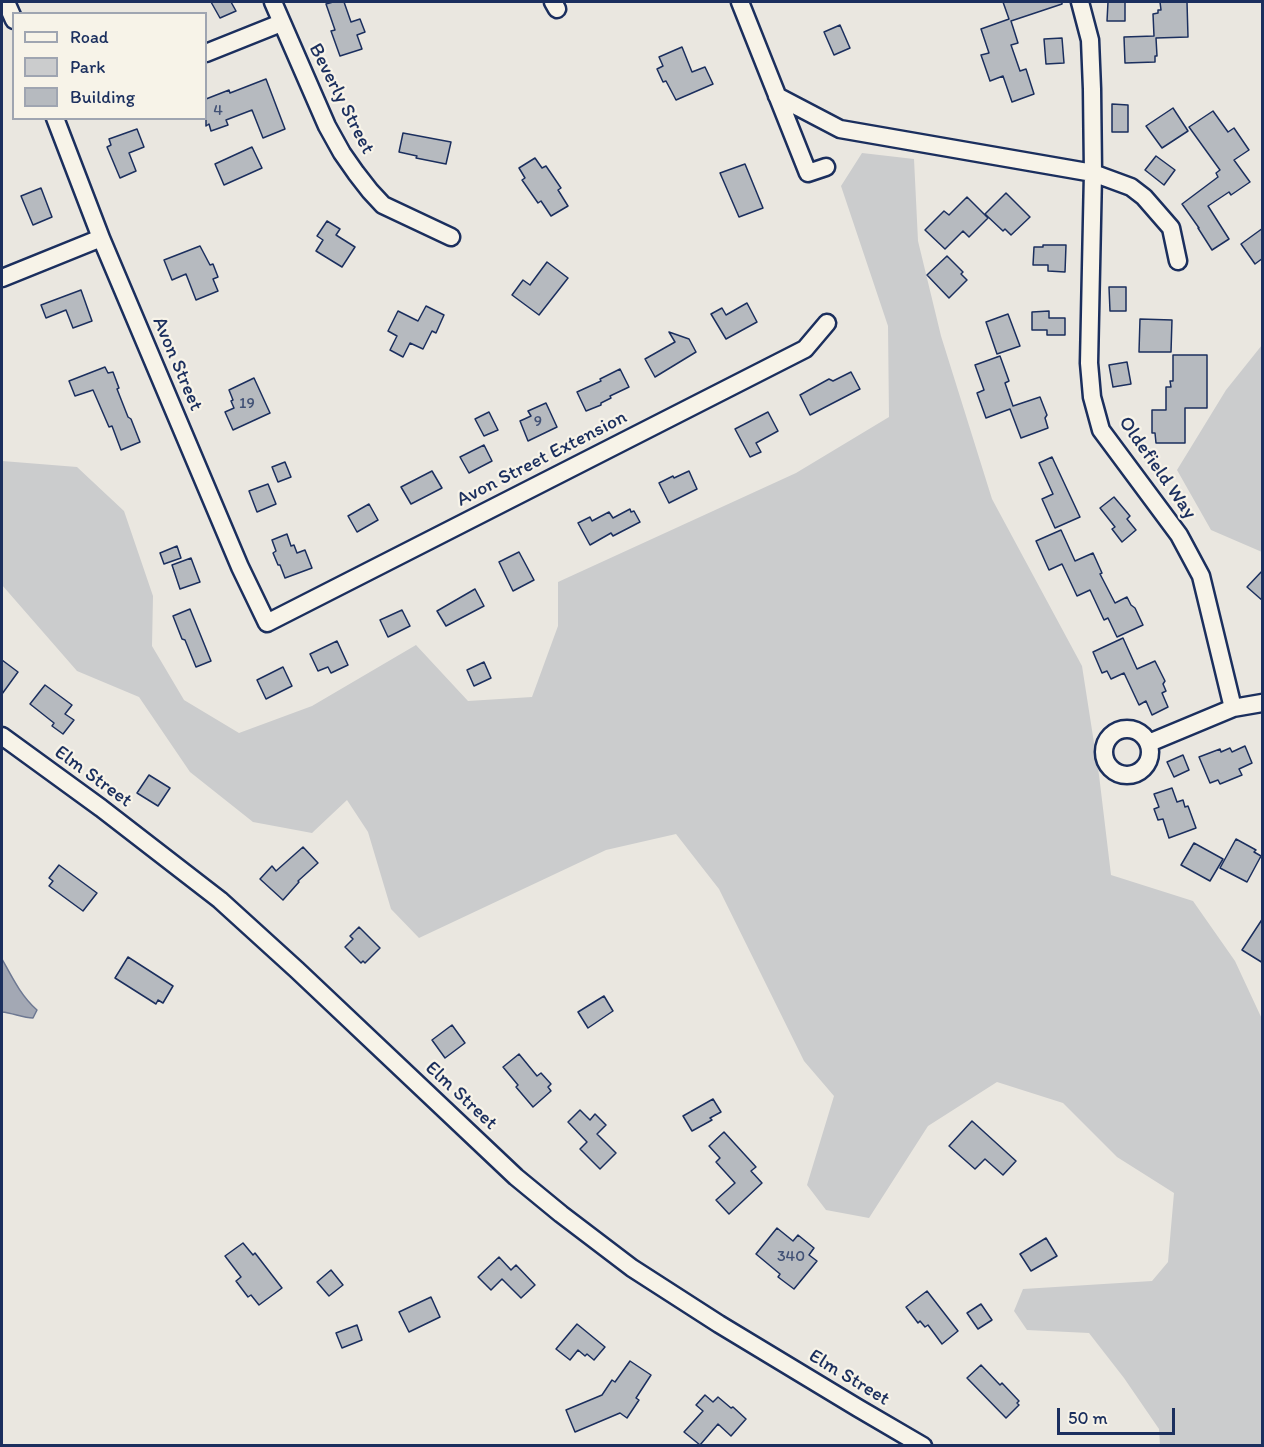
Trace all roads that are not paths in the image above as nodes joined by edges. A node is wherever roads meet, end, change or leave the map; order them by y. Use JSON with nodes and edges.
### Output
{"nodes":[{"id":1,"x":273,"y":2,"type":"edge"},
{"id":2,"x":740,"y":2,"type":"edge"},
{"id":3,"x":1080,"y":2,"type":"edge"},
{"id":4,"x":281,"y":24,"type":"junction"},
{"id":5,"x":207,"y":53,"type":"edge"},
{"id":6,"x":777,"y":96,"type":"junction"},
{"id":7,"x":56,"y":120,"type":"edge"},
{"id":8,"x":826,"y":167,"type":"dead end"},
{"id":9,"x":1094,"y":173,"type":"junction"},
{"id":10,"x":451,"y":237,"type":"dead end"},
{"id":11,"x":101,"y":238,"type":"junction"},
{"id":12,"x":1178,"y":261,"type":"dead end"},
{"id":13,"x":2,"y":278,"type":"edge"},
{"id":14,"x":827,"y":323,"type":"dead end"},
{"id":15,"x":267,"y":623,"type":"joint"},
{"id":16,"x":1263,"y":703,"type":"edge"},
{"id":17,"x":1233,"y":708,"type":"junction"},
{"id":18,"x":2,"y":736,"type":"edge"},
{"id":19,"x":1149,"y":743,"type":"dead end"},
{"id":20,"x":923,"y":1446,"type":"edge"}],
"edges":[{"from":1,"to":4,"type":"street","name":"Beverly Street"},
{"from":2,"to":6,"type":"street"},
{"from":3,"to":9,"type":"street","name":"Oldefield Way"},
{"from":4,"to":5,"type":"street"},
{"from":4,"to":10,"type":"street","name":"Beverly Street"},
{"from":6,"to":8,"type":"street"},
{"from":6,"to":9,"type":"street"},
{"from":7,"to":11,"type":"street","name":"Avon Street"},
{"from":9,"to":12,"type":"street"},
{"from":9,"to":17,"type":"street","name":"Oldefield Way"},
{"from":11,"to":13,"type":"street"},
{"from":11,"to":15,"type":"street","name":"Avon Street"},
{"from":14,"to":15,"type":"street","name":"Avon Street Extension"},
{"from":16,"to":17,"type":"street"},
{"from":17,"to":19,"type":"street"},
{"from":18,"to":20,"type":"street","name":"Elm Street"}]}
